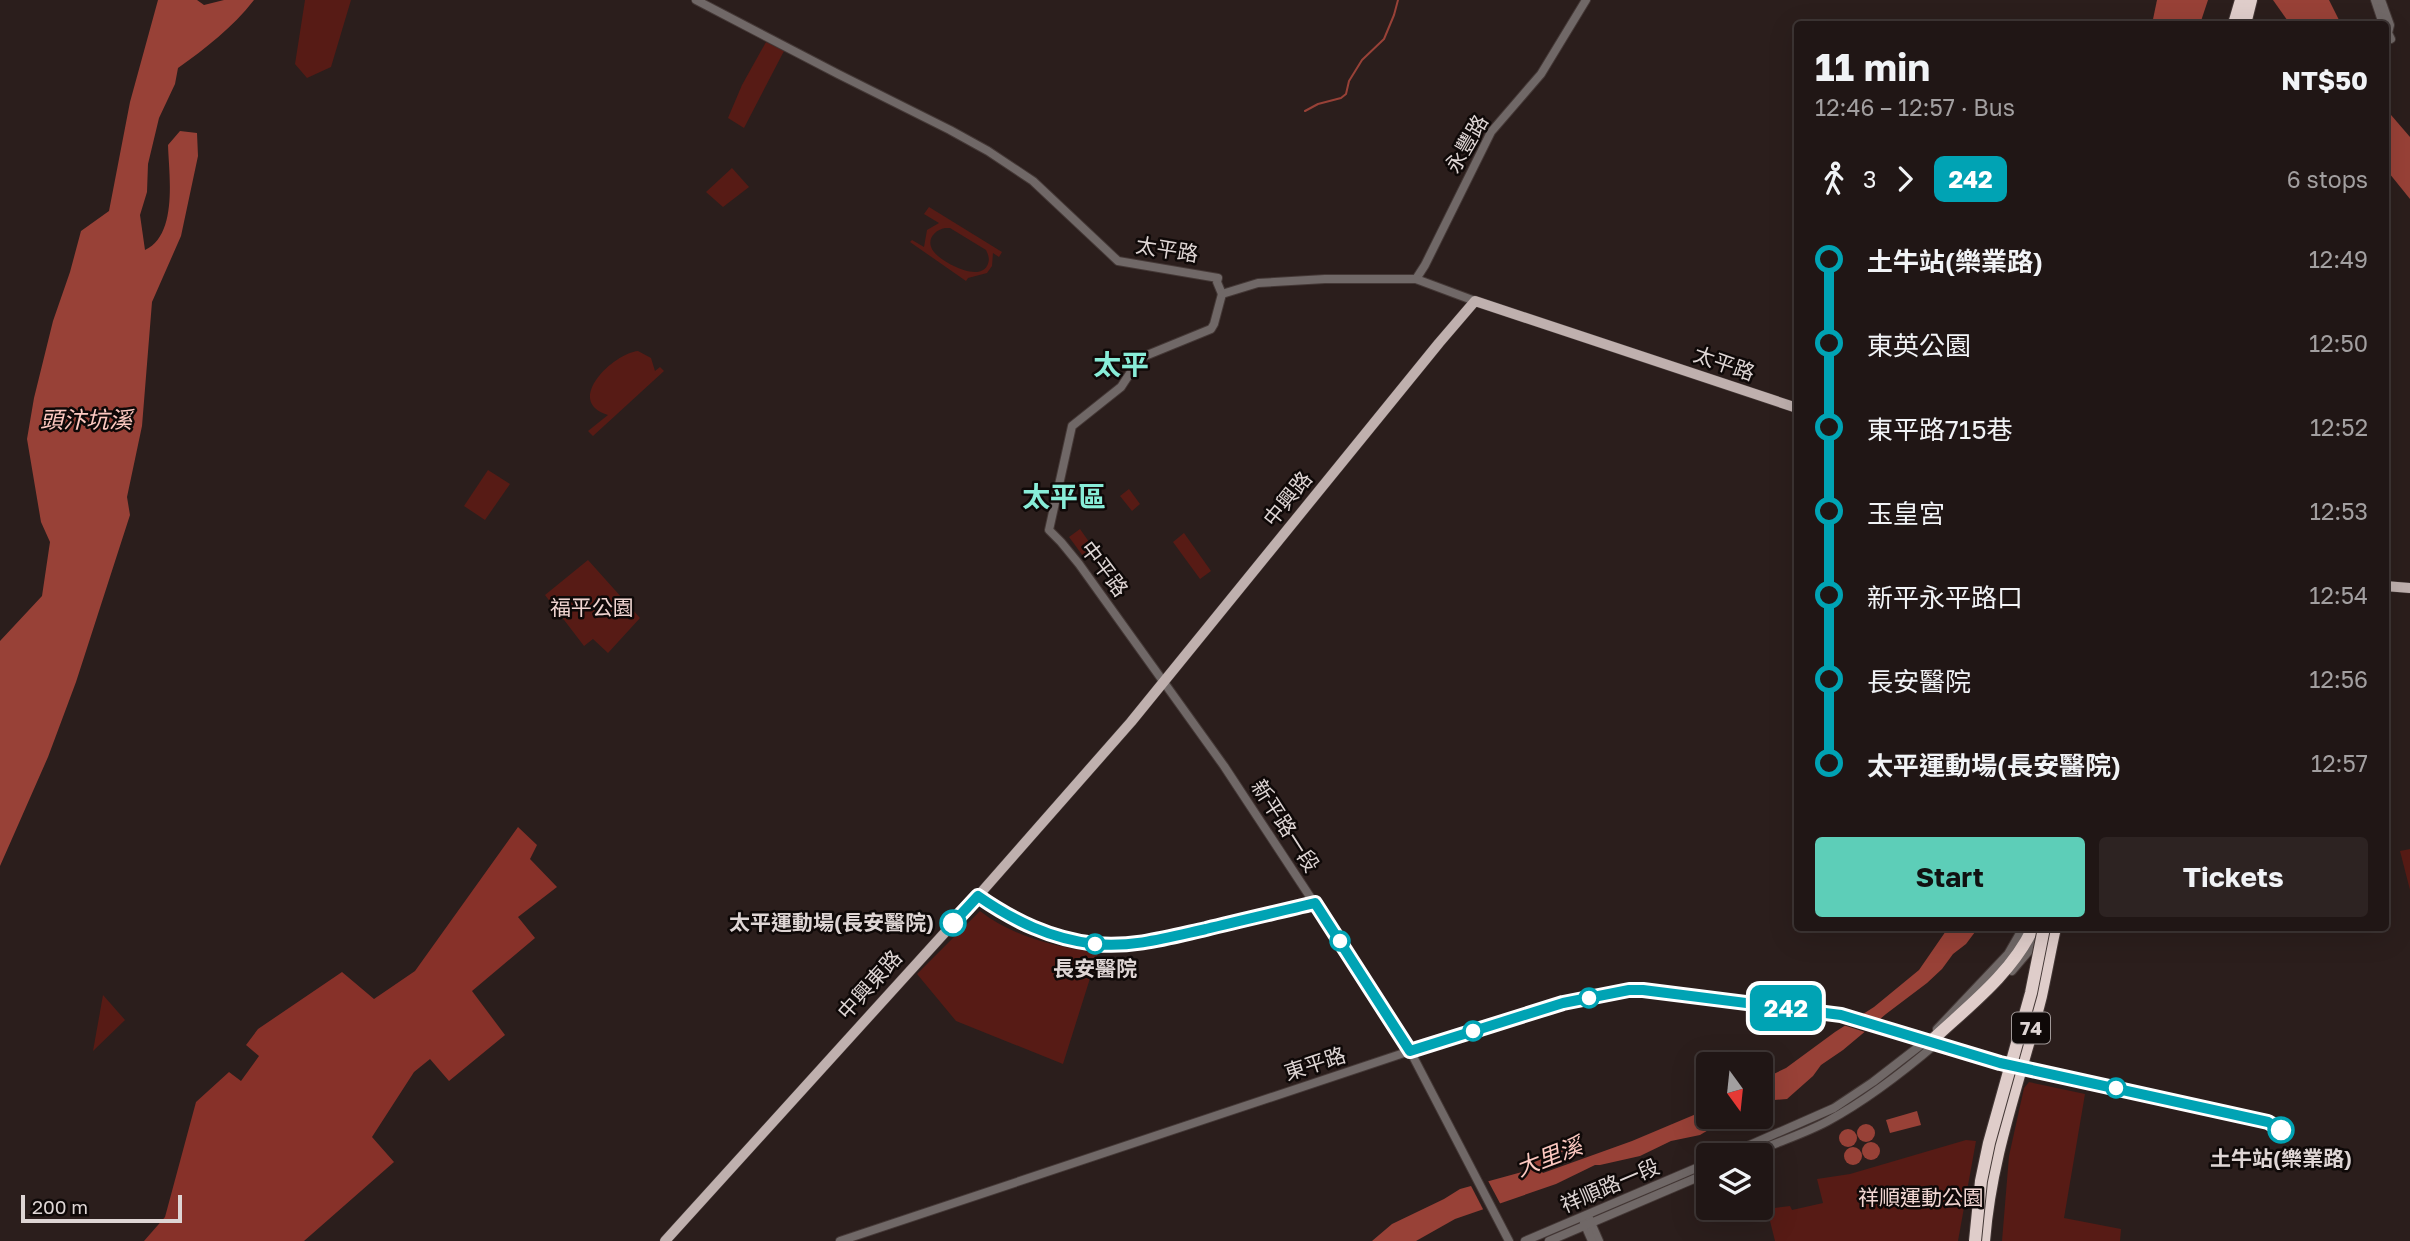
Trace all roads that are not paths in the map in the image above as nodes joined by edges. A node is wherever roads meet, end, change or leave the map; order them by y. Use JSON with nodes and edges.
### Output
{"nodes":[{"id":1,"x":696,"y":0,"type":"edge"},
{"id":2,"x":1586,"y":0,"type":"edge"},
{"id":3,"x":2241,"y":0,"type":"edge"},
{"id":4,"x":2251,"y":0,"type":"edge"},
{"id":5,"x":2375,"y":0,"type":"edge"},
{"id":6,"x":2381,"y":0,"type":"edge"},
{"id":7,"x":2235,"y":21,"type":"edge"},
{"id":8,"x":2246,"y":21,"type":"edge"},
{"id":9,"x":2382,"y":21,"type":"edge"},
{"id":10,"x":2389,"y":21,"type":"edge"},
{"id":11,"x":1416,"y":279,"type":"junction"},
{"id":12,"x":1222,"y":294,"type":"junction"},
{"id":13,"x":1475,"y":301,"type":"junction"},
{"id":14,"x":1794,"y":407,"type":"edge"},
{"id":15,"x":2389,"y":586,"type":"edge"},
{"id":16,"x":2410,"y":588,"type":"edge"},
{"id":17,"x":1142,"y":650,"type":"joint"},
{"id":18,"x":1165,"y":681,"type":"junction"},
{"id":19,"x":1131,"y":722,"type":"joint"},
{"id":20,"x":2021,"y":931,"type":"edge"},
{"id":21,"x":2032,"y":931,"type":"edge"},
{"id":22,"x":2043,"y":931,"type":"edge"},
{"id":23,"x":2051,"y":931,"type":"edge"},
{"id":24,"x":2053,"y":931,"type":"edge"},
{"id":25,"x":2054,"y":931,"type":"edge"},
{"id":26,"x":2051,"y":966,"type":"dead end"},
{"id":27,"x":1927,"y":1042,"type":"junction"},
{"id":28,"x":1410,"y":1051,"type":"junction"},
{"id":29,"x":2000,"y":1063,"type":"dead end"},
{"id":30,"x":1754,"y":1143,"type":"edge"},
{"id":31,"x":1773,"y":1144,"type":"edge"},
{"id":32,"x":1696,"y":1169,"type":"edge"},
{"id":33,"x":1696,"y":1178,"type":"edge"},
{"id":34,"x":1987,"y":1204,"type":"junction"},
{"id":35,"x":1586,"y":1220,"type":"junction"},
{"id":36,"x":665,"y":1241,"type":"edge"},
{"id":37,"x":841,"y":1241,"type":"edge"},
{"id":38,"x":1509,"y":1241,"type":"edge"},
{"id":39,"x":1525,"y":1241,"type":"edge"},
{"id":40,"x":1549,"y":1241,"type":"edge"},
{"id":41,"x":1592,"y":1241,"type":"edge"},
{"id":42,"x":1599,"y":1241,"type":"edge"},
{"id":43,"x":1975,"y":1241,"type":"edge"},
{"id":44,"x":1984,"y":1241,"type":"edge"},
{"id":45,"x":1991,"y":1241,"type":"edge"}],
"edges":[{"from":1,"to":12,"type":"street","name":"太平路"},
{"from":2,"to":11,"type":"street","name":"永豐路"},
{"from":3,"to":7,"type":"highway"},
{"from":4,"to":8,"type":"highway"},
{"from":5,"to":9,"type":"street"},
{"from":6,"to":10,"type":"street"},
{"from":11,"to":12,"type":"street","name":"太平路"},
{"from":11,"to":13,"type":"street","name":"太平路"},
{"from":12,"to":17,"type":"street","name":"中平路"},
{"from":13,"to":14,"type":"main road","name":"太平路"},
{"from":13,"to":18,"type":"main road","name":"中興路"},
{"from":15,"to":16,"type":"main road"},
{"from":17,"to":18,"type":"street","name":"新平路一段"},
{"from":18,"to":19,"type":"main road","name":"中興路"},
{"from":18,"to":28,"type":"street","name":"新平路一段"},
{"from":19,"to":36,"type":"main road","name":"中興東路"},
{"from":20,"to":27,"type":"street"},
{"from":21,"to":27,"type":"highway"},
{"from":22,"to":43,"type":"highway","number":"74","bridge":true},
{"from":23,"to":27,"type":"street"},
{"from":24,"to":34,"type":"highway","number":"74"},
{"from":25,"to":26,"type":"street"},
{"from":27,"to":28,"type":"street","name":"東平路"},
{"from":27,"to":29,"type":"street"},
{"from":27,"to":30,"type":"street"},
{"from":27,"to":31,"type":"street"},
{"from":28,"to":37,"type":"street","name":"東平路"},
{"from":28,"to":38,"type":"street","name":"新平路一段"},
{"from":32,"to":35,"type":"street","name":"祥順路一段"},
{"from":33,"to":35,"type":"street","name":"祥順路一段"},
{"from":34,"to":44,"type":"highway","number":"74"},
{"from":34,"to":45,"type":"highway"},
{"from":35,"to":39,"type":"street","name":"祥順路一段"},
{"from":35,"to":40,"type":"street","name":"祥順路一段"},
{"from":35,"to":41,"type":"street"},
{"from":35,"to":42,"type":"street"}]}
